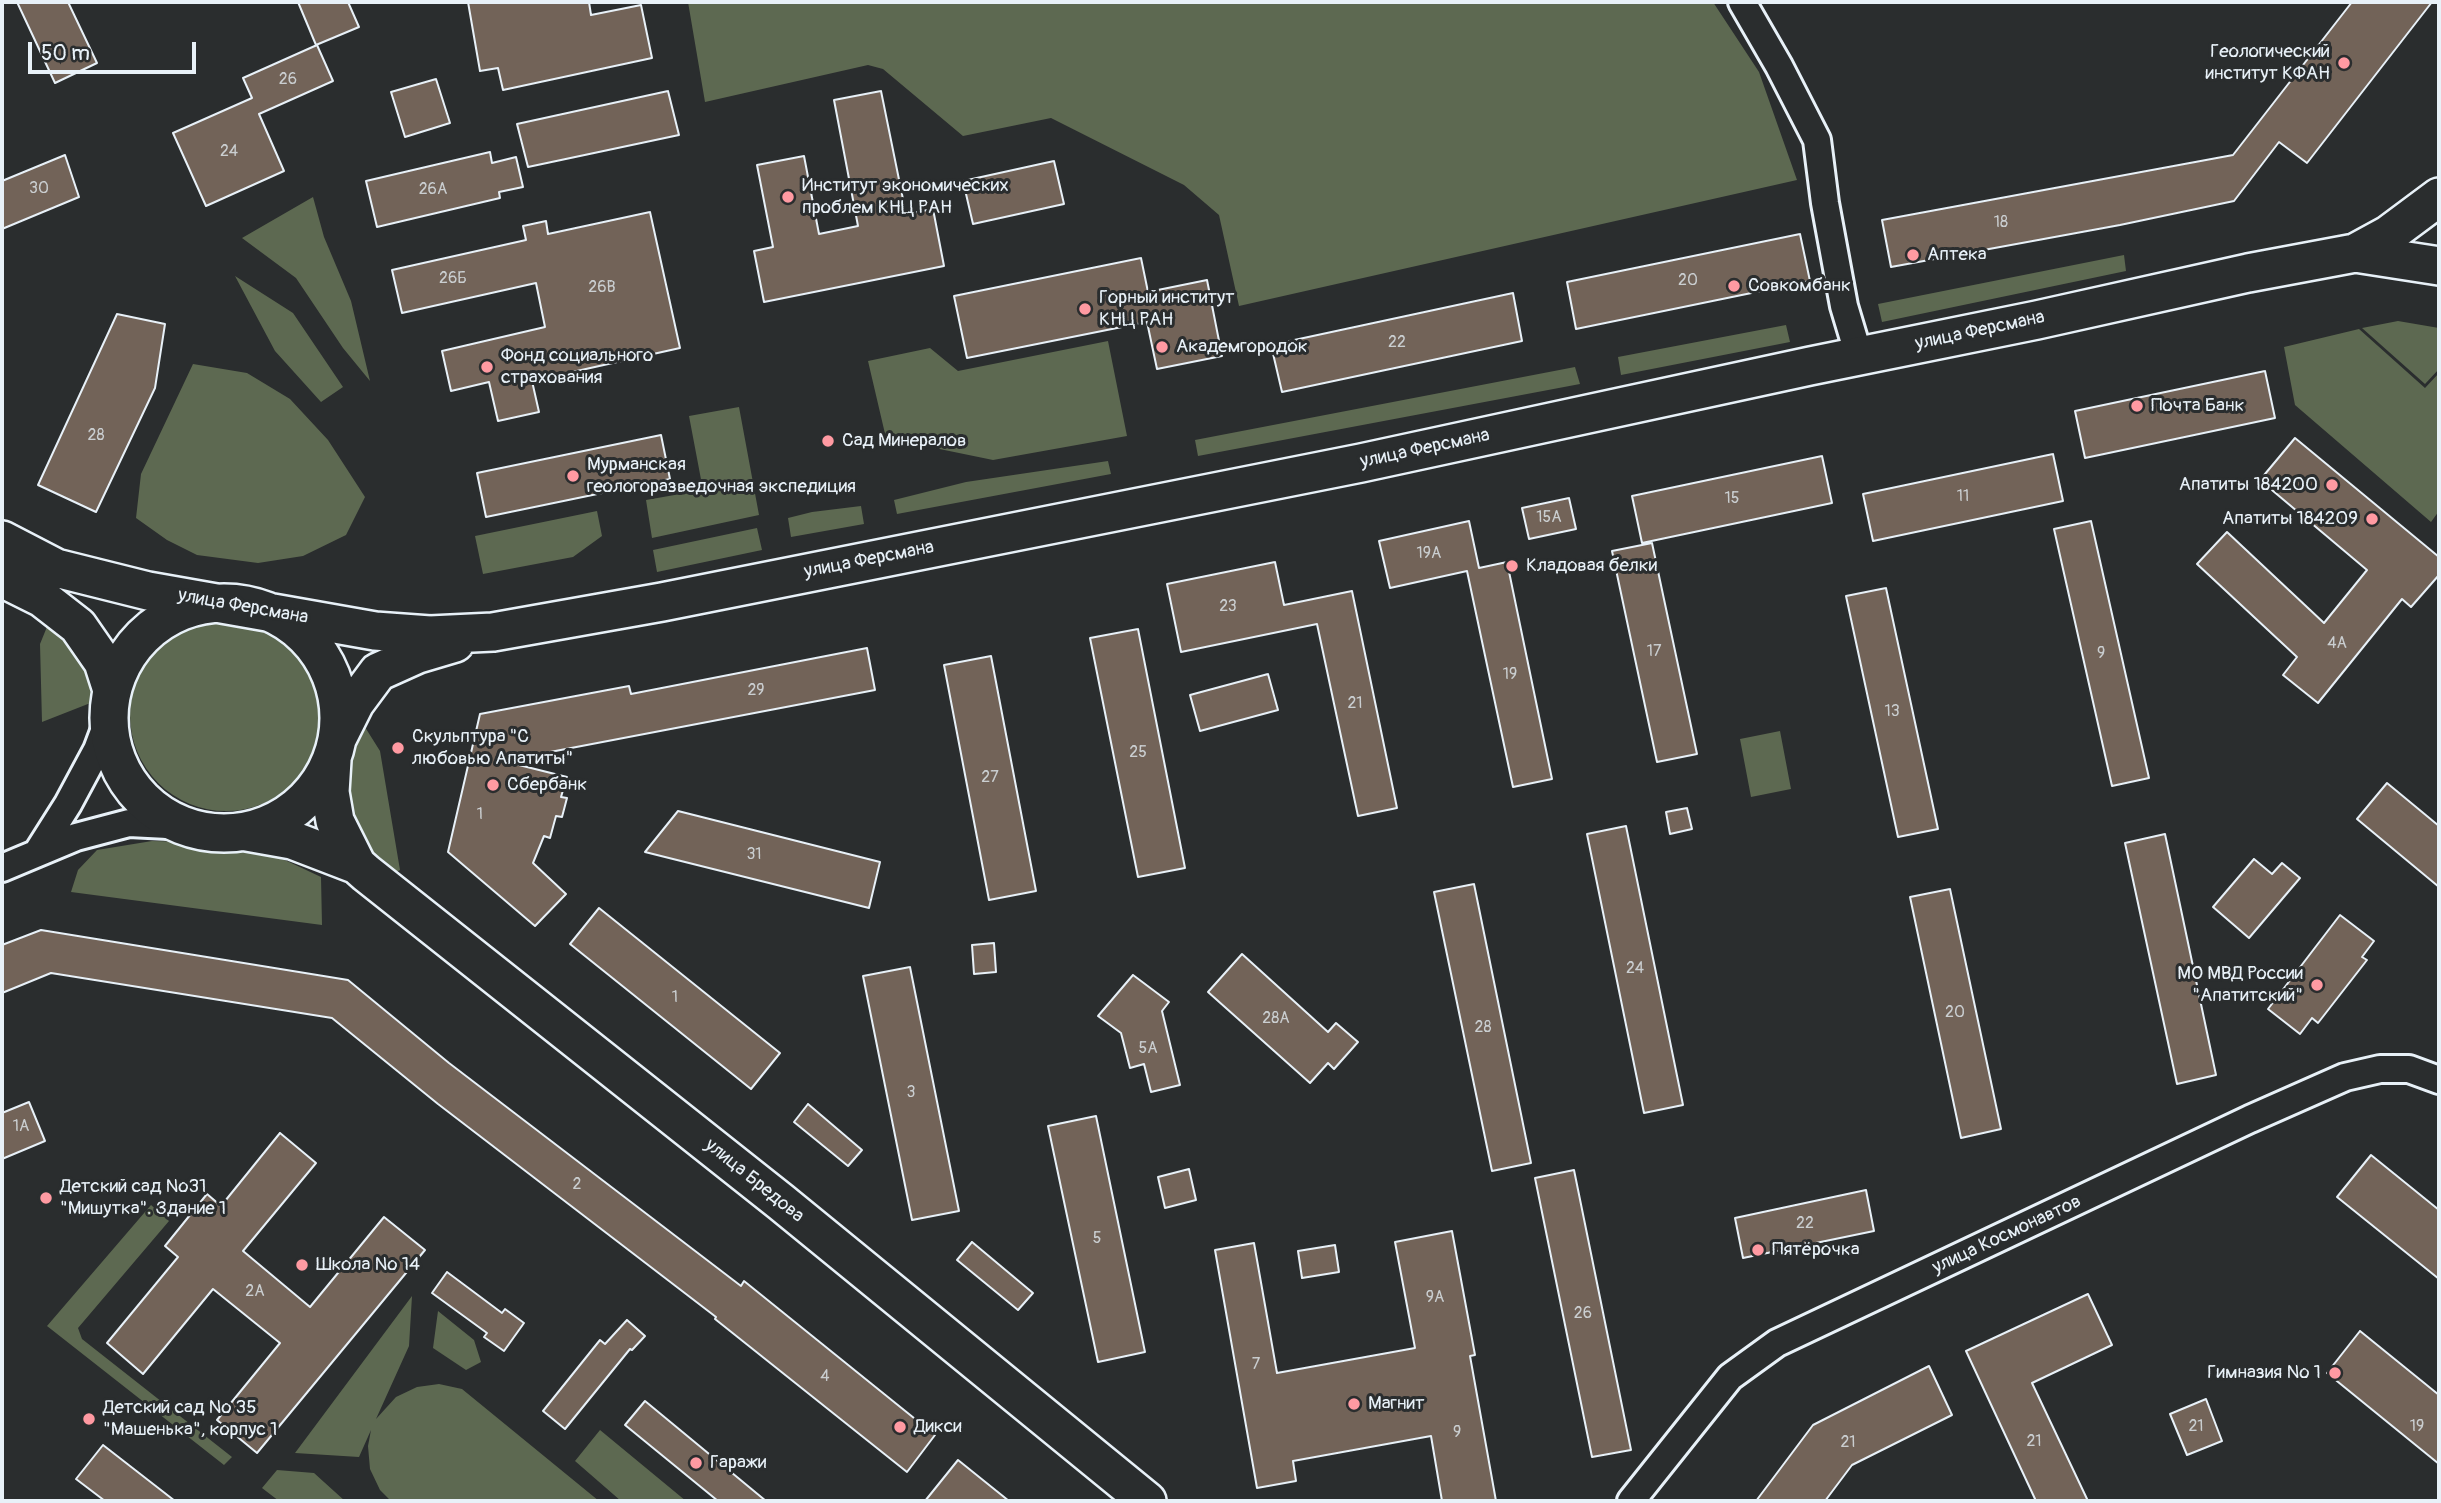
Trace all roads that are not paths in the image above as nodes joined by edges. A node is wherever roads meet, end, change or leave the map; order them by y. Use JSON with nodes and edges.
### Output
{"nodes":[{"id":1,"x":1742,"y":2,"type":"edge"},
{"id":2,"x":2439,"y":197,"type":"edge"},
{"id":3,"x":2356,"y":253,"type":"junction"},
{"id":4,"x":2439,"y":266,"type":"edge"},
{"id":5,"x":1859,"y":356,"type":"junction"},
{"id":6,"x":2,"y":540,"type":"edge"},
{"id":7,"x":2,"y":579,"type":"edge"},
{"id":8,"x":247,"y":608,"type":"junction"},
{"id":9,"x":493,"y":632,"type":"junction"},
{"id":10,"x":110,"y":703,"type":"junction"},
{"id":11,"x":335,"y":749,"type":"junction"},
{"id":12,"x":216,"y":828,"type":"junction"},
{"id":13,"x":37,"y":853,"type":"junction"},
{"id":14,"x":357,"y":865,"type":"junction"},
{"id":15,"x":2,"y":868,"type":"edge"},
{"id":16,"x":2439,"y":1080,"type":"edge"},
{"id":17,"x":1147,"y":1501,"type":"edge"},
{"id":18,"x":1631,"y":1501,"type":"edge"}],
"edges":[{"from":1,"to":5,"type":"street"},
{"from":2,"to":3,"type":"street","name":"улица Ферсмана"},
{"from":3,"to":4,"type":"street","name":"улица Ферсмана"},
{"from":3,"to":5,"type":"street","name":"улица Ферсмана"},
{"from":5,"to":9,"type":"street","name":"улица Ферсмана"},
{"from":6,"to":8,"type":"street","name":"улица Ферсмана"},
{"from":7,"to":10,"type":"street"},
{"from":8,"to":9,"type":"street","name":"улица Ферсмана"},
{"from":8,"to":10,"type":"street"},
{"from":8,"to":11,"type":"street"},
{"from":9,"to":11,"type":"street","name":"улица Ферсмана"},
{"from":10,"to":12,"type":"street"},
{"from":10,"to":13,"type":"street"},
{"from":11,"to":12,"type":"street"},
{"from":11,"to":14,"type":"street"},
{"from":12,"to":13,"type":"street"},
{"from":12,"to":14,"type":"street"},
{"from":13,"to":15,"type":"street"},
{"from":14,"to":17,"type":"street","name":"улица Бредова"},
{"from":16,"to":18,"type":"street","name":"улица Космонавтов"}]}
